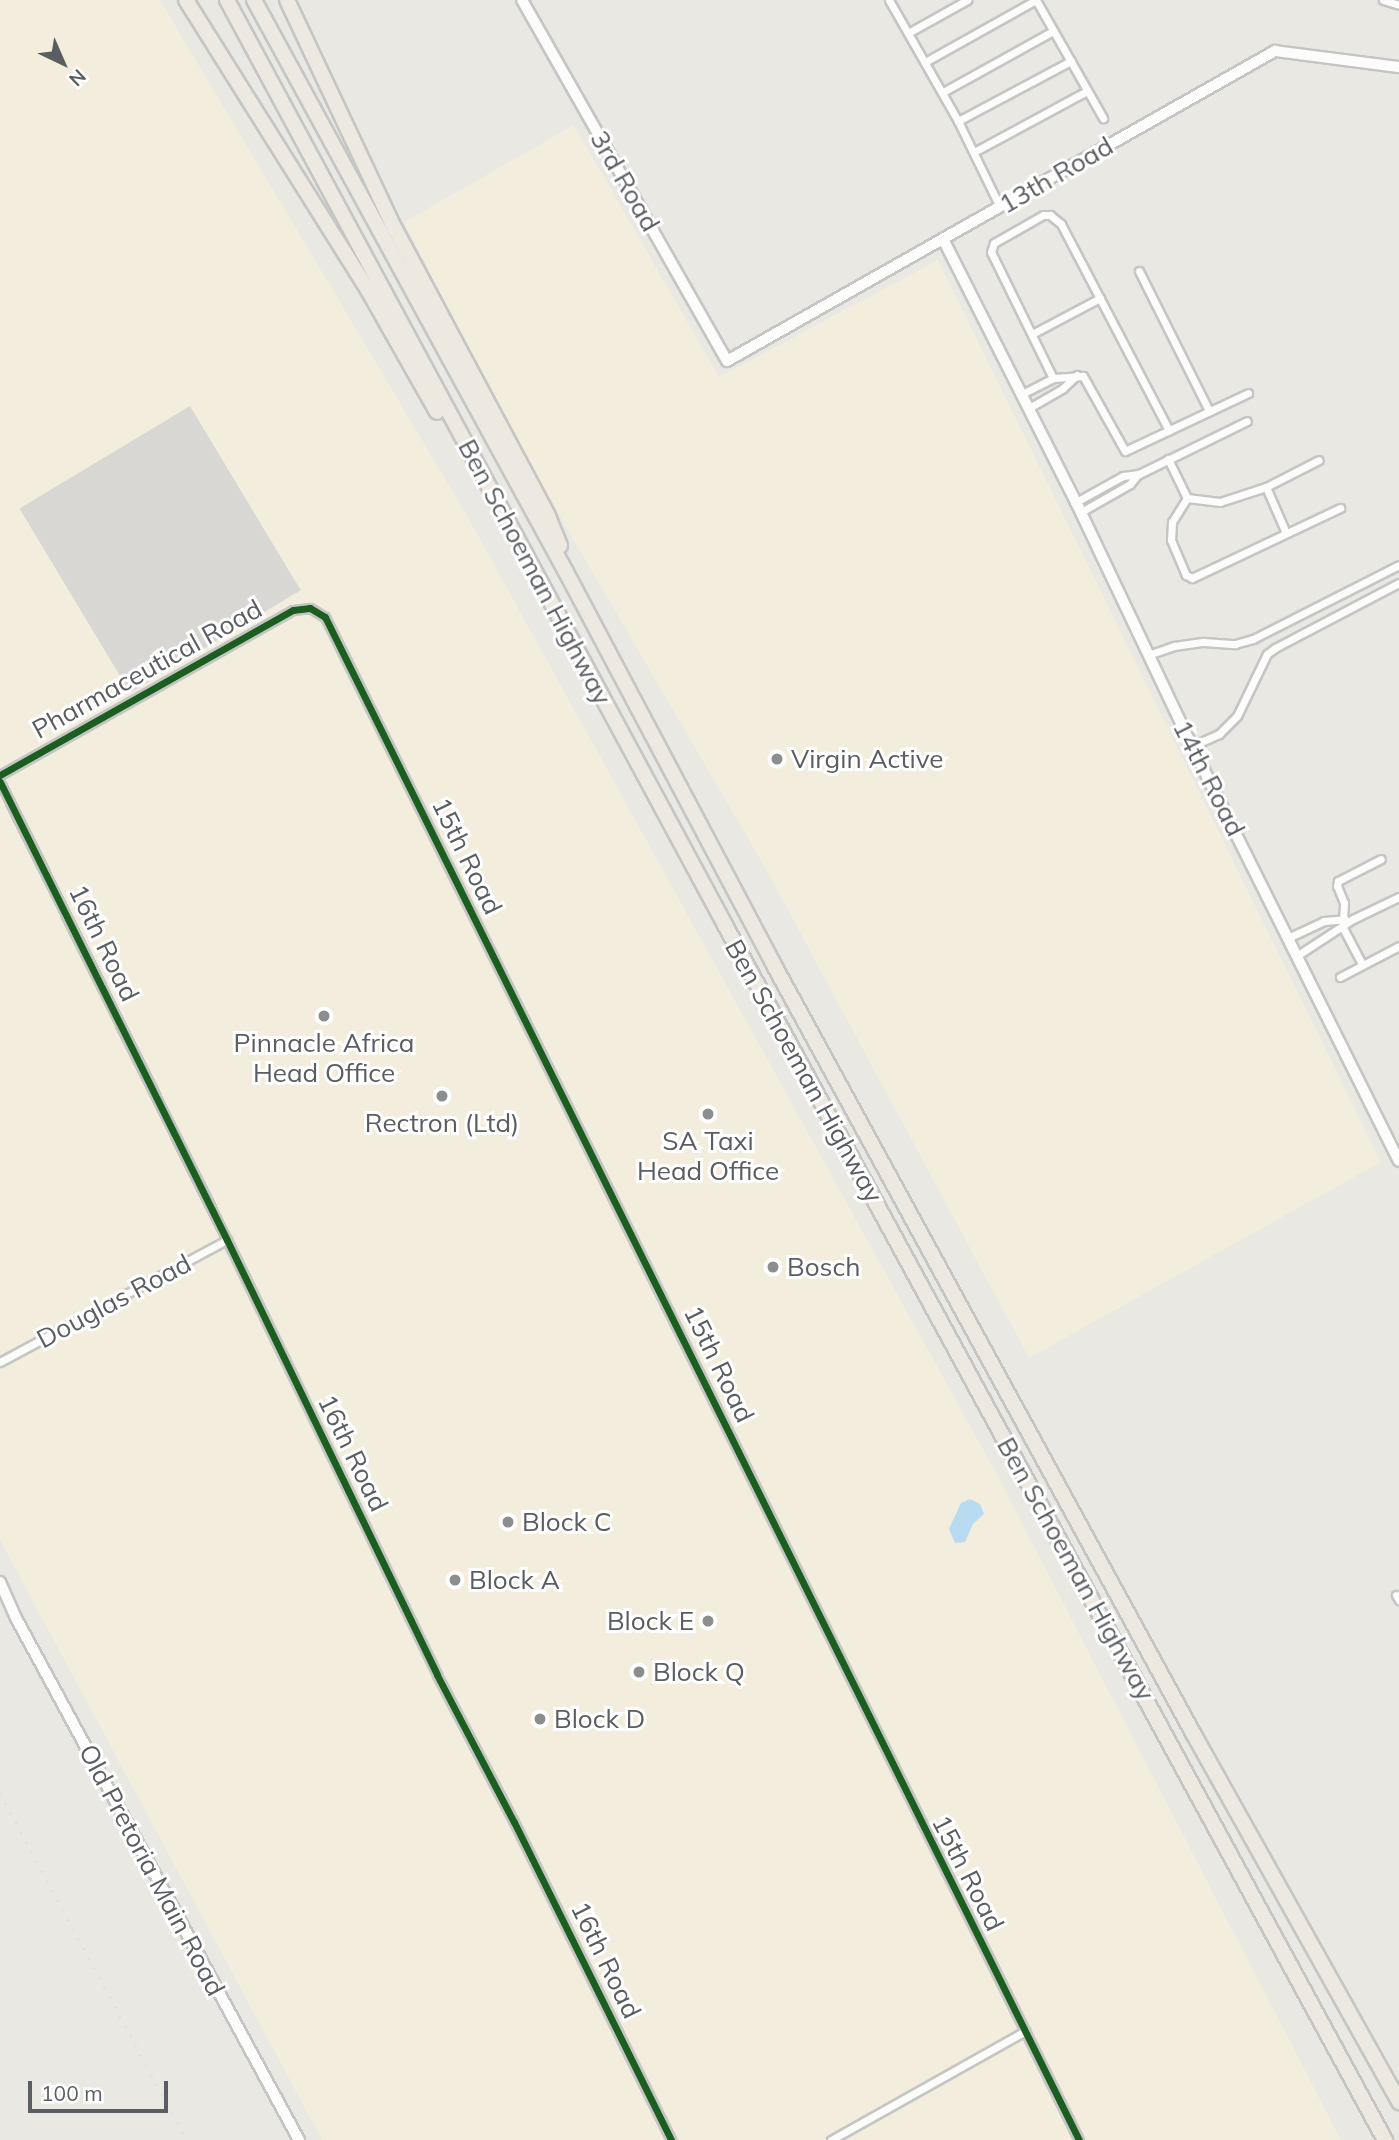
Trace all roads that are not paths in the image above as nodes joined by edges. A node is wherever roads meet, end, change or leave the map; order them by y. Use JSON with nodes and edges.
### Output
{"nodes":[{"id":1,"x":186,"y":0,"type":"edge"},
{"id":2,"x":227,"y":0,"type":"edge"},
{"id":3,"x":254,"y":0,"type":"edge"},
{"id":4,"x":287,"y":0,"type":"edge"},
{"id":5,"x":522,"y":0,"type":"edge"},
{"id":6,"x":967,"y":0,"type":"edge"},
{"id":7,"x":1036,"y":0,"type":"edge"},
{"id":8,"x":1382,"y":0,"type":"edge"},
{"id":9,"x":890,"y":1,"type":"edge"},
{"id":10,"x":1399,"y":5,"type":"edge"},
{"id":11,"x":1053,"y":31,"type":"junction"},
{"id":12,"x":908,"y":33,"type":"junction"},
{"id":13,"x":1071,"y":61,"type":"junction"},
{"id":14,"x":925,"y":62,"type":"junction"},
{"id":15,"x":1399,"y":67,"type":"edge"},
{"id":16,"x":1087,"y":91,"type":"junction"},
{"id":17,"x":943,"y":92,"type":"junction"},
{"id":18,"x":1102,"y":118,"type":"dead end"},
{"id":19,"x":958,"y":121,"type":"junction"},
{"id":20,"x":974,"y":152,"type":"junction"},
{"id":21,"x":1000,"y":207,"type":"junction"},
{"id":22,"x":943,"y":239,"type":"junction"},
{"id":23,"x":1139,"y":271,"type":"dead end"},
{"id":24,"x":1100,"y":298,"type":"junction"},
{"id":25,"x":1032,"y":334,"type":"junction"},
{"id":26,"x":727,"y":362,"type":"joint"},
{"id":27,"x":1077,"y":375,"type":"junction"},
{"id":28,"x":1053,"y":378,"type":"junction"},
{"id":29,"x":1248,"y":393,"type":"dead end"},
{"id":30,"x":1022,"y":394,"type":"junction"},
{"id":31,"x":1029,"y":408,"type":"junction"},
{"id":32,"x":1209,"y":411,"type":"junction"},
{"id":33,"x":1247,"y":421,"type":"dead end"},
{"id":34,"x":1170,"y":430,"type":"junction"},
{"id":35,"x":1168,"y":459,"type":"junction"},
{"id":36,"x":1319,"y":460,"type":"dead end"},
{"id":37,"x":480,"y":473,"type":"junction"},
{"id":38,"x":1266,"y":487,"type":"junction"},
{"id":39,"x":1187,"y":498,"type":"junction"},
{"id":40,"x":1079,"y":507,"type":"junction"},
{"id":41,"x":1340,"y":508,"type":"dead end"},
{"id":42,"x":1286,"y":533,"type":"junction"},
{"id":43,"x":1399,"y":565,"type":"edge"},
{"id":44,"x":566,"y":572,"type":"junction"},
{"id":45,"x":1399,"y":583,"type":"edge"},
{"id":46,"x":316,"y":610,"type":"joint"},
{"id":47,"x":1148,"y":655,"type":"junction"},
{"id":48,"x":1192,"y":746,"type":"junction"},
{"id":49,"x":0,"y":775,"type":"edge"},
{"id":50,"x":0,"y":782,"type":"edge"},
{"id":51,"x":1381,"y":859,"type":"dead end"},
{"id":52,"x":1399,"y":897,"type":"edge"},
{"id":53,"x":1343,"y":922,"type":"junction"},
{"id":54,"x":1290,"y":937,"type":"junction"},
{"id":55,"x":1399,"y":946,"type":"edge"},
{"id":56,"x":1298,"y":955,"type":"junction"},
{"id":57,"x":1362,"y":964,"type":"junction"},
{"id":58,"x":1340,"y":977,"type":"dead end"},
{"id":59,"x":1399,"y":1161,"type":"edge"},
{"id":60,"x":227,"y":1240,"type":"junction"},
{"id":61,"x":0,"y":1362,"type":"edge"},
{"id":62,"x":0,"y":1582,"type":"edge"},
{"id":63,"x":3,"y":1594,"type":"edge"},
{"id":64,"x":1025,"y":2031,"type":"junction"},
{"id":65,"x":1399,"y":2102,"type":"edge"},
{"id":66,"x":299,"y":2140,"type":"edge"},
{"id":67,"x":671,"y":2140,"type":"edge"},
{"id":68,"x":831,"y":2140,"type":"edge"},
{"id":69,"x":1079,"y":2140,"type":"edge"},
{"id":70,"x":1385,"y":2140,"type":"edge"}],
"edges":[{"from":1,"to":37,"type":"highway"},
{"from":2,"to":37,"type":"highway","name":"Ben Schoeman Highway"},
{"from":3,"to":44,"type":"highway","name":"Ben Schoeman Highway"},
{"from":4,"to":44,"type":"highway"},
{"from":5,"to":26,"type":"street","name":"3rd Road"},
{"from":6,"to":12,"type":"street"},
{"from":7,"to":11,"type":"street"},
{"from":7,"to":14,"type":"street"},
{"from":8,"to":10,"type":"street"},
{"from":9,"to":12,"type":"street"},
{"from":11,"to":13,"type":"street"},
{"from":11,"to":17,"type":"street"},
{"from":12,"to":14,"type":"street"},
{"from":13,"to":16,"type":"street"},
{"from":13,"to":19,"type":"street"},
{"from":14,"to":17,"type":"street"},
{"from":15,"to":21,"type":"street","name":"13th Road"},
{"from":16,"to":18,"type":"street"},
{"from":16,"to":20,"type":"street"},
{"from":17,"to":19,"type":"street"},
{"from":19,"to":20,"type":"street"},
{"from":20,"to":21,"type":"street"},
{"from":21,"to":22,"type":"street","name":"13th Road"},
{"from":22,"to":26,"type":"street","name":"13th Road"},
{"from":22,"to":30,"type":"street","name":"14th Road"},
{"from":23,"to":32,"type":"street"},
{"from":24,"to":25,"type":"street"},
{"from":24,"to":25,"type":"street"},
{"from":24,"to":34,"type":"street"},
{"from":25,"to":28,"type":"street"},
{"from":27,"to":28,"type":"street"},
{"from":27,"to":31,"type":"street"},
{"from":27,"to":34,"type":"street"},
{"from":28,"to":30,"type":"street"},
{"from":29,"to":32,"type":"street"},
{"from":30,"to":31,"type":"street","name":"14th Road"},
{"from":31,"to":40,"type":"street","name":"14th Road"},
{"from":32,"to":34,"type":"street"},
{"from":33,"to":35,"type":"street"},
{"from":35,"to":39,"type":"street"},
{"from":35,"to":40,"type":"street"},
{"from":36,"to":38,"type":"street"},
{"from":37,"to":70,"type":"highway","name":"Ben Schoeman Highway"},
{"from":38,"to":39,"type":"street"},
{"from":38,"to":42,"type":"street"},
{"from":39,"to":42,"type":"street"},
{"from":40,"to":47,"type":"street","name":"14th Road"},
{"from":41,"to":42,"type":"street"},
{"from":43,"to":47,"type":"street"},
{"from":44,"to":65,"type":"highway","name":"Ben Schoeman Highway"},
{"from":45,"to":48,"type":"street"},
{"from":46,"to":49,"type":"street","name":"Pharmaceutical Road"},
{"from":46,"to":64,"type":"street","name":"15th Road"},
{"from":47,"to":48,"type":"street","name":"14th Road"},
{"from":48,"to":54,"type":"street","name":"14th Road"},
{"from":50,"to":60,"type":"street","name":"16th Road"},
{"from":51,"to":53,"type":"street"},
{"from":52,"to":53,"type":"street"},
{"from":53,"to":54,"type":"street"},
{"from":53,"to":56,"type":"street"},
{"from":53,"to":57,"type":"street"},
{"from":54,"to":56,"type":"street","name":"14th Road"},
{"from":55,"to":57,"type":"street"},
{"from":56,"to":59,"type":"street","name":"14th Road"},
{"from":57,"to":58,"type":"street"},
{"from":60,"to":61,"type":"street","name":"Douglas Road"},
{"from":60,"to":67,"type":"street","name":"16th Road"},
{"from":62,"to":63,"type":"street","name":"Old Pretoria Main Road"},
{"from":63,"to":66,"type":"street","name":"Old Pretoria Main Road"},
{"from":64,"to":68,"type":"street"},
{"from":64,"to":69,"type":"street","name":"15th Road"}]}
